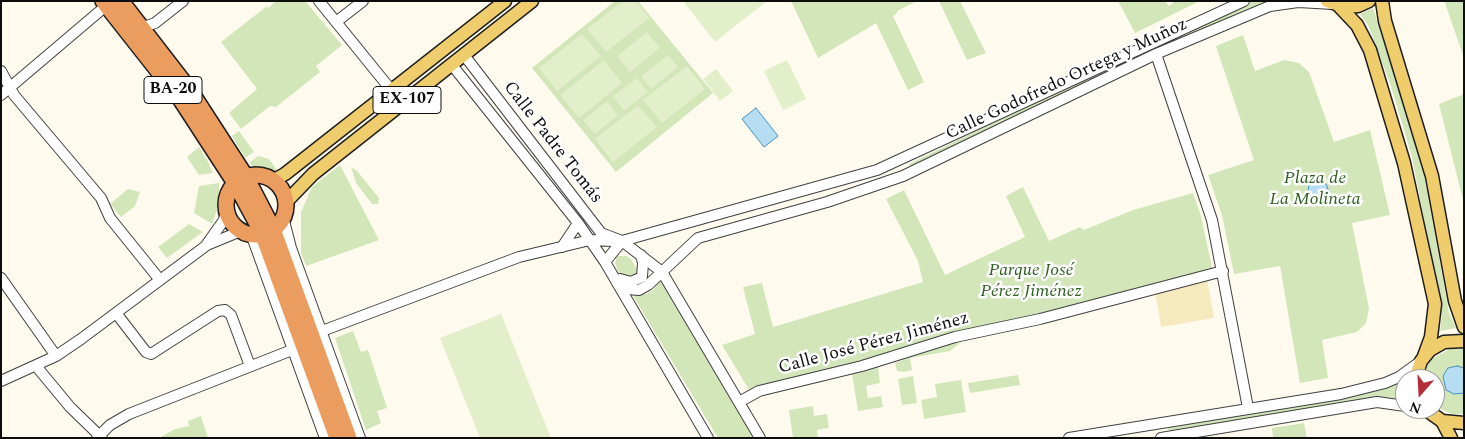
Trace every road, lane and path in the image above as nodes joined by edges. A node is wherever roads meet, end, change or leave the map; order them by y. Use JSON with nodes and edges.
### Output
{"nodes":[{"id":1,"x":183,"y":1,"type":"edge"},
{"id":2,"x":320,"y":1,"type":"edge"},
{"id":3,"x":363,"y":1,"type":"edge"},
{"id":4,"x":505,"y":1,"type":"edge"},
{"id":5,"x":523,"y":1,"type":"edge"},
{"id":6,"x":532,"y":1,"type":"edge"},
{"id":7,"x":1244,"y":1,"type":"edge"},
{"id":8,"x":1369,"y":1,"type":"edge"},
{"id":9,"x":1382,"y":1,"type":"edge"},
{"id":10,"x":111,"y":3,"type":"edge"},
{"id":11,"x":1333,"y":4,"type":"edge"},
{"id":12,"x":1225,"y":5,"type":"edge"},
{"id":13,"x":336,"y":22,"type":"junction"},
{"id":14,"x":140,"y":25,"type":"junction"},
{"id":15,"x":501,"y":26,"type":"junction"},
{"id":16,"x":1156,"y":54,"type":"junction"},
{"id":17,"x":464,"y":55,"type":"junction"},
{"id":18,"x":452,"y":65,"type":"junction"},
{"id":19,"x":1,"y":71,"type":"edge"},
{"id":20,"x":10,"y":88,"type":"junction"},
{"id":21,"x":392,"y":91,"type":"junction"},
{"id":22,"x":1,"y":95,"type":"edge"},
{"id":23,"x":408,"y":99,"type":"junction"},
{"id":24,"x":896,"y":161,"type":"junction"},
{"id":25,"x":903,"y":176,"type":"junction"},
{"id":26,"x":241,"y":180,"type":"junction"},
{"id":27,"x":274,"y":180,"type":"junction"},
{"id":28,"x":227,"y":205,"type":"junction"},
{"id":29,"x":744,"y":206,"type":"junction"},
{"id":30,"x":285,"y":209,"type":"junction"},
{"id":31,"x":578,"y":223,"type":"junction"},
{"id":32,"x":742,"y":226,"type":"junction"},
{"id":33,"x":257,"y":232,"type":"junction"},
{"id":34,"x":590,"y":240,"type":"junction"},
{"id":35,"x":622,"y":241,"type":"junction"},
{"id":36,"x":207,"y":244,"type":"junction"},
{"id":37,"x":562,"y":247,"type":"junction"},
{"id":38,"x":641,"y":255,"type":"junction"},
{"id":39,"x":605,"y":262,"type":"junction"},
{"id":40,"x":1223,"y":271,"type":"junction"},
{"id":41,"x":662,"y":272,"type":"junction"},
{"id":42,"x":1,"y":278,"type":"edge"},
{"id":43,"x":160,"y":280,"type":"junction"},
{"id":44,"x":616,"y":280,"type":"junction"},
{"id":45,"x":116,"y":314,"type":"junction"},
{"id":46,"x":1464,"y":326,"type":"edge"},
{"id":47,"x":322,"y":331,"type":"junction"},
{"id":48,"x":1464,"y":341,"type":"edge"},
{"id":49,"x":292,"y":350,"type":"junction"},
{"id":50,"x":56,"y":356,"type":"junction"},
{"id":51,"x":1422,"y":358,"type":"junction"},
{"id":52,"x":36,"y":366,"type":"junction"},
{"id":53,"x":250,"y":366,"type":"junction"},
{"id":54,"x":1418,"y":369,"type":"edge"},
{"id":55,"x":1,"y":381,"type":"edge"},
{"id":56,"x":739,"y":402,"type":"junction"},
{"id":57,"x":1395,"y":405,"type":"edge"},
{"id":58,"x":1248,"y":408,"type":"junction"},
{"id":59,"x":1439,"y":419,"type":"edge"},
{"id":60,"x":1442,"y":421,"type":"junction"},
{"id":61,"x":1163,"y":422,"type":"junction"},
{"id":62,"x":1464,"y":423,"type":"edge"},
{"id":63,"x":1115,"y":434,"type":"edge"},
{"id":64,"x":705,"y":435,"type":"edge"},
{"id":65,"x":99,"y":437,"type":"edge"},
{"id":66,"x":1163,"y":437,"type":"edge"},
{"id":67,"x":324,"y":438,"type":"edge"},
{"id":68,"x":337,"y":438,"type":"edge"},
{"id":69,"x":349,"y":438,"type":"edge"},
{"id":70,"x":360,"y":438,"type":"edge"},
{"id":71,"x":760,"y":438,"type":"edge"},
{"id":72,"x":1069,"y":438,"type":"edge"},
{"id":73,"x":1451,"y":438,"type":"edge"}],
"edges":[{"from":1,"to":14,"type":"street"},
{"from":2,"to":13,"type":"street"},
{"from":3,"to":13,"type":"street"},
{"from":4,"to":21,"type":"main road","number":"EX-107"},
{"from":5,"to":15,"type":"street"},
{"from":6,"to":15,"type":"main road","number":"EX-107"},
{"from":7,"to":12,"type":"street","name":"Calle Godofredo Ortega y Muñoz"},
{"from":8,"to":11,"type":"main road"},
{"from":9,"to":46,"type":"main road"},
{"from":10,"to":14,"type":"highway","number":"BA-20"},
{"from":10,"to":20,"type":"street"},
{"from":10,"to":26,"type":"highway","number":"BA-20"},
{"from":11,"to":16,"type":"street","name":"Calle Godofredo Ortega y Muñoz"},
{"from":11,"to":51,"type":"main road"},
{"from":12,"to":24,"type":"street","name":"Calle Godofredo Ortega y Muñoz"},
{"from":13,"to":21,"type":"street"},
{"from":14,"to":26,"type":"highway","number":"BA-20"},
{"from":15,"to":17,"type":"main road","number":"EX-107"},
{"from":16,"to":25,"type":"street","name":"Calle Godofredo Ortega y Muñoz"},
{"from":16,"to":40,"type":"street"},
{"from":17,"to":18,"type":"main road","number":"EX-107"},
{"from":17,"to":35,"type":"street","name":"Calle Padre Tomás"},
{"from":18,"to":23,"type":"main road","number":"EX-107"},
{"from":18,"to":31,"type":"street","name":"Calle Padre Tomás"},
{"from":19,"to":20,"type":"street"},
{"from":20,"to":22,"type":"street"},
{"from":20,"to":43,"type":"street"},
{"from":21,"to":23,"type":"street"},
{"from":21,"to":27,"type":"main road","number":"EX-107"},
{"from":23,"to":30,"type":"main road","number":"EX-107"},
{"from":24,"to":25,"type":"street"},
{"from":24,"to":29,"type":"street","name":"Calle Godofredo Ortega y Muñoz"},
{"from":25,"to":32,"type":"street","name":"Calle Godofredo Ortega y Muñoz"},
{"from":26,"to":27,"type":"highway"},
{"from":26,"to":28,"type":"highway"},
{"from":26,"to":33,"type":"highway","number":"BA-20"},
{"from":27,"to":30,"type":"highway"},
{"from":28,"to":33,"type":"highway"},
{"from":28,"to":36,"type":"street"},
{"from":29,"to":32,"type":"street"},
{"from":29,"to":35,"type":"street"},
{"from":30,"to":33,"type":"highway"},
{"from":30,"to":47,"type":"street"},
{"from":31,"to":34,"type":"street","name":"Calle Padre Tomás"},
{"from":31,"to":37,"type":"street"},
{"from":32,"to":41,"type":"street","name":"Calle Godofredo Ortega y Muñoz"},
{"from":33,"to":36,"type":"street"},
{"from":33,"to":49,"type":"street"},
{"from":33,"to":68,"type":"highway","number":"BA-20"},
{"from":33,"to":69,"type":"highway","number":"BA-20"},
{"from":34,"to":35,"type":"street"},
{"from":34,"to":37,"type":"street"},
{"from":34,"to":39,"type":"street","name":"Calle Padre Tomás"},
{"from":35,"to":38,"type":"street"},
{"from":35,"to":39,"type":"street"},
{"from":36,"to":43,"type":"street"},
{"from":37,"to":47,"type":"street"},
{"from":38,"to":41,"type":"street"},
{"from":38,"to":44,"type":"street"},
{"from":39,"to":44,"type":"street"},
{"from":40,"to":56,"type":"street","name":"Calle José Pérez Jiménez"},
{"from":40,"to":58,"type":"street"},
{"from":41,"to":44,"type":"street","name":"Calle Godofredo Ortega y Muñoz"},
{"from":41,"to":56,"type":"street"},
{"from":42,"to":50,"type":"street"},
{"from":43,"to":45,"type":"street"},
{"from":44,"to":64,"type":"street"},
{"from":45,"to":50,"type":"street"},
{"from":45,"to":53,"type":"street"},
{"from":47,"to":70,"type":"street"},
{"from":48,"to":51,"type":"main road"},
{"from":49,"to":53,"type":"street"},
{"from":49,"to":67,"type":"street"},
{"from":50,"to":52,"type":"street"},
{"from":51,"to":54,"type":"main road"},
{"from":51,"to":58,"type":"street"},
{"from":52,"to":55,"type":"street"},
{"from":52,"to":65,"type":"street"},
{"from":53,"to":65,"type":"street"},
{"from":56,"to":71,"type":"street"},
{"from":57,"to":66,"type":"street"},
{"from":58,"to":61,"type":"street"},
{"from":59,"to":60,"type":"main road"},
{"from":60,"to":62,"type":"main road"},
{"from":60,"to":73,"type":"main road"},
{"from":61,"to":63,"type":"street"},
{"from":61,"to":66,"type":"street"},
{"from":63,"to":72,"type":"street"}]}
